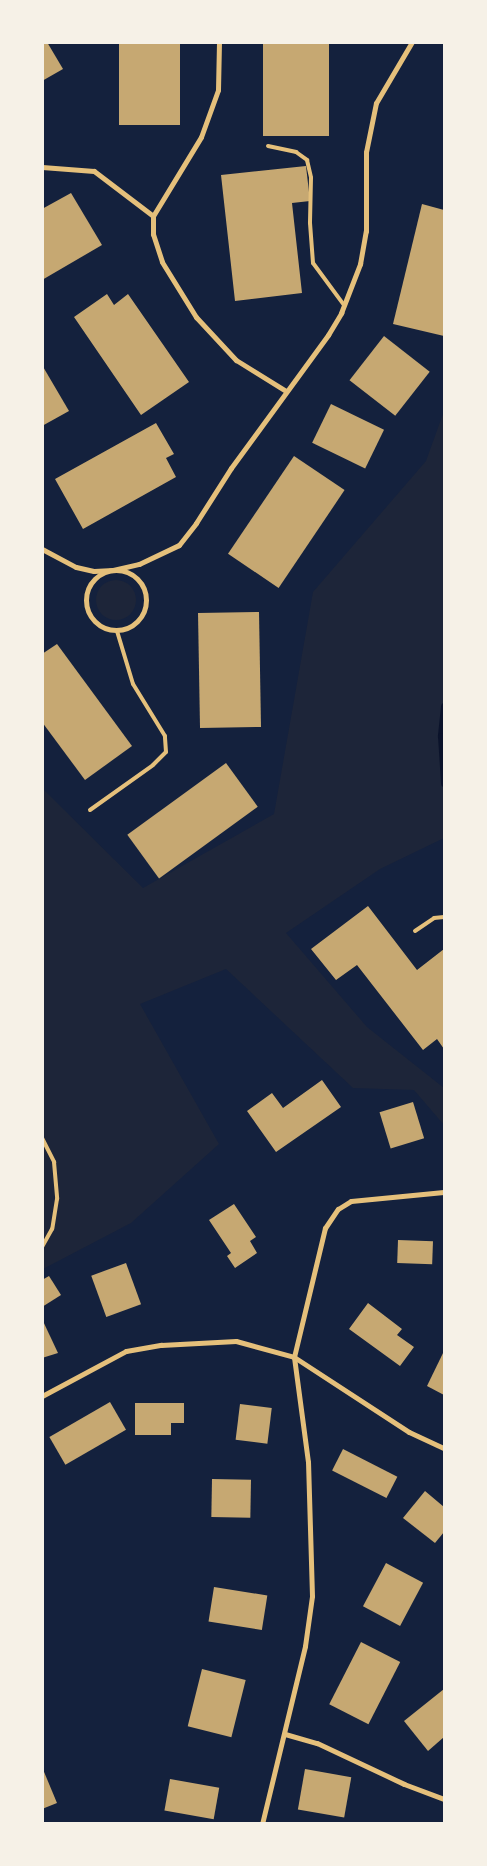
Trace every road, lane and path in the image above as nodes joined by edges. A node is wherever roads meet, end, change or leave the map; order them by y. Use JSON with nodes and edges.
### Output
{"nodes":[{"id":1,"x":219,"y":42,"type":"edge"},
{"id":2,"x":412,"y":42,"type":"edge"},
{"id":3,"x":268,"y":146,"type":"dead end"},
{"id":4,"x":42,"y":167,"type":"edge"},
{"id":5,"x":153,"y":216,"type":"junction"},
{"id":6,"x":344,"y":305,"type":"junction"},
{"id":7,"x":286,"y":391,"type":"junction"},
{"id":8,"x":42,"y":549,"type":"edge"},
{"id":9,"x":113,"y":570,"type":"junction"},
{"id":10,"x":117,"y":631,"type":"junction"},
{"id":11,"x":90,"y":810,"type":"dead end"},
{"id":12,"x":444,"y":918,"type":"edge"},
{"id":13,"x":415,"y":931,"type":"dead end"},
{"id":14,"x":42,"y":1138,"type":"edge"},
{"id":15,"x":444,"y":1192,"type":"edge"},
{"id":16,"x":42,"y":1247,"type":"edge"},
{"id":17,"x":294,"y":1357,"type":"junction"},
{"id":18,"x":42,"y":1396,"type":"edge"},
{"id":19,"x":444,"y":1448,"type":"edge"},
{"id":20,"x":285,"y":1734,"type":"junction"},
{"id":21,"x":444,"y":1799,"type":"edge"},
{"id":22,"x":262,"y":1824,"type":"edge"}],
"edges":[{"from":1,"to":5,"type":"street"},
{"from":2,"to":6,"type":"street"},
{"from":3,"to":6,"type":"lane"},
{"from":4,"to":5,"type":"street"},
{"from":5,"to":7,"type":"street"},
{"from":6,"to":7,"type":"street"},
{"from":7,"to":9,"type":"street"},
{"from":8,"to":9,"type":"street"},
{"from":9,"to":10,"type":"street"},
{"from":9,"to":10,"type":"street"},
{"from":10,"to":11,"type":"lane"},
{"from":12,"to":13,"type":"lane"},
{"from":14,"to":16,"type":"lane"},
{"from":15,"to":17,"type":"street"},
{"from":17,"to":18,"type":"street"},
{"from":17,"to":19,"type":"street"},
{"from":17,"to":20,"type":"street"},
{"from":20,"to":21,"type":"street"},
{"from":20,"to":22,"type":"street"}]}
